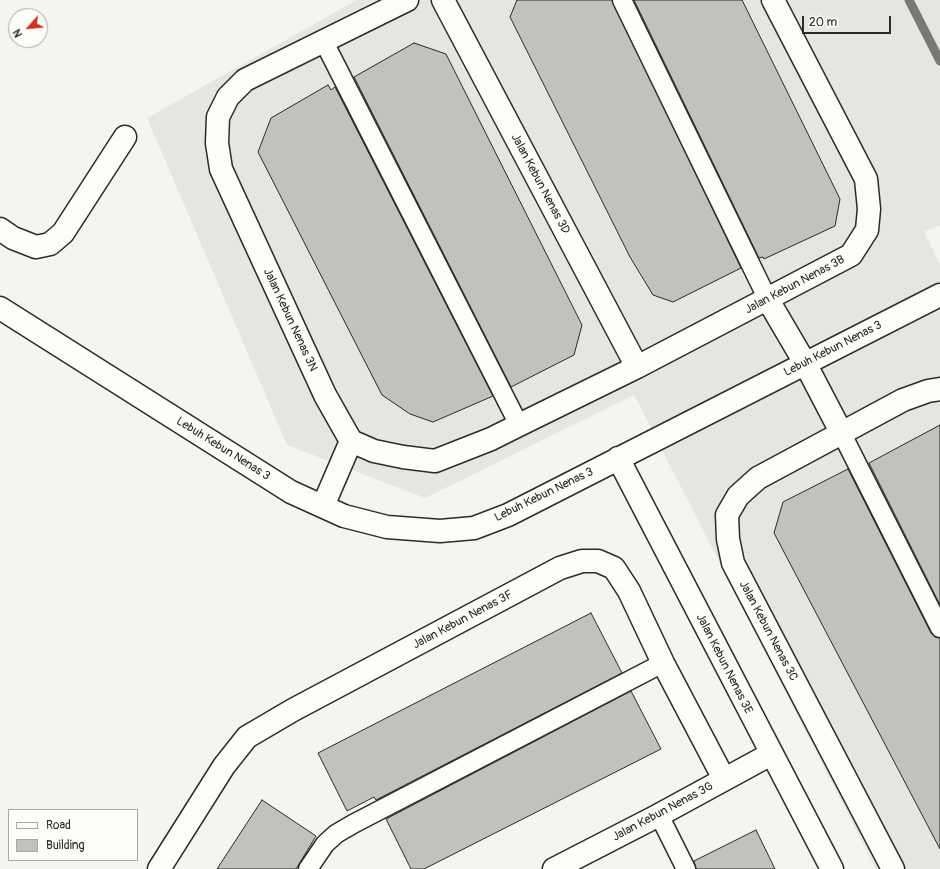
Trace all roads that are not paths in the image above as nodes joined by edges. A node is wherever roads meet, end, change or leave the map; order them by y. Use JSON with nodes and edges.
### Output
{"nodes":[{"id":1,"x":407,"y":0,"type":"edge"},
{"id":2,"x":443,"y":0,"type":"edge"},
{"id":3,"x":622,"y":0,"type":"edge"},
{"id":4,"x":773,"y":0,"type":"edge"},
{"id":5,"x":323,"y":40,"type":"junction"},
{"id":6,"x":125,"y":137,"type":"dead end"},
{"id":7,"x":0,"y":229,"type":"edge"},
{"id":8,"x":940,"y":295,"type":"edge"},
{"id":9,"x":768,"y":300,"type":"junction"},
{"id":10,"x":0,"y":308,"type":"edge"},
{"id":11,"x":805,"y":363,"type":"junction"},
{"id":12,"x":637,"y":367,"type":"junction"},
{"id":13,"x":940,"y":389,"type":"edge"},
{"id":14,"x":519,"y":425,"type":"junction"},
{"id":15,"x":841,"y":432,"type":"junction"},
{"id":16,"x":351,"y":441,"type":"junction"},
{"id":17,"x":618,"y":458,"type":"junction"},
{"id":18,"x":323,"y":506,"type":"junction"},
{"id":19,"x":940,"y":628,"type":"edge"},
{"id":20,"x":662,"y":663,"type":"junction"},
{"id":21,"x":771,"y":754,"type":"junction"},
{"id":22,"x":724,"y":779,"type":"junction"},
{"id":23,"x":659,"y":815,"type":"junction"},
{"id":24,"x":159,"y":869,"type":"edge"},
{"id":25,"x":308,"y":869,"type":"edge"},
{"id":26,"x":554,"y":869,"type":"edge"},
{"id":27,"x":686,"y":869,"type":"edge"},
{"id":28,"x":832,"y":869,"type":"edge"},
{"id":29,"x":893,"y":869,"type":"edge"}],
"edges":[{"from":1,"to":5,"type":"street","name":"Jalan Kebun Nenas 3N"},
{"from":2,"to":12,"type":"street","name":"Jalan Kebun Nenas 3D"},
{"from":3,"to":9,"type":"lane"},
{"from":4,"to":9,"type":"street","name":"Jalan Kebun Nenas 3B"},
{"from":5,"to":14,"type":"lane"},
{"from":5,"to":16,"type":"street","name":"Jalan Kebun Nenas 3N"},
{"from":6,"to":7,"type":"street"},
{"from":8,"to":11,"type":"street","name":"Lebuh Kebun Nenas 3"},
{"from":9,"to":11,"type":"street"},
{"from":9,"to":12,"type":"street","name":"Jalan Kebun Nenas 3B"},
{"from":10,"to":18,"type":"street","name":"Lebuh Kebun Nenas 3"},
{"from":11,"to":15,"type":"street"},
{"from":11,"to":17,"type":"street","name":"Lebuh Kebun Nenas 3"},
{"from":12,"to":14,"type":"street"},
{"from":13,"to":15,"type":"street","name":"Jalan Kebun Nenas 3C"},
{"from":14,"to":16,"type":"street"},
{"from":15,"to":19,"type":"lane"},
{"from":15,"to":29,"type":"street","name":"Jalan Kebun Nenas 3C"},
{"from":16,"to":18,"type":"street"},
{"from":17,"to":18,"type":"street","name":"Lebuh Kebun Nenas 3"},
{"from":17,"to":21,"type":"street","name":"Jalan Kebun Nenas 3E"},
{"from":20,"to":22,"type":"street","name":"Jalan Kebun Nenas 3F"},
{"from":20,"to":24,"type":"street","name":"Jalan Kebun Nenas 3F"},
{"from":20,"to":25,"type":"lane"},
{"from":21,"to":22,"type":"street","name":"Jalan Kebun Nenas 3G"},
{"from":21,"to":28,"type":"street","name":"Jalan Kebun Nenas 3E"},
{"from":22,"to":23,"type":"street","name":"Jalan Kebun Nenas 3G"},
{"from":23,"to":26,"type":"street","name":"Jalan Kebun Nenas 3G"},
{"from":23,"to":27,"type":"lane"}]}
